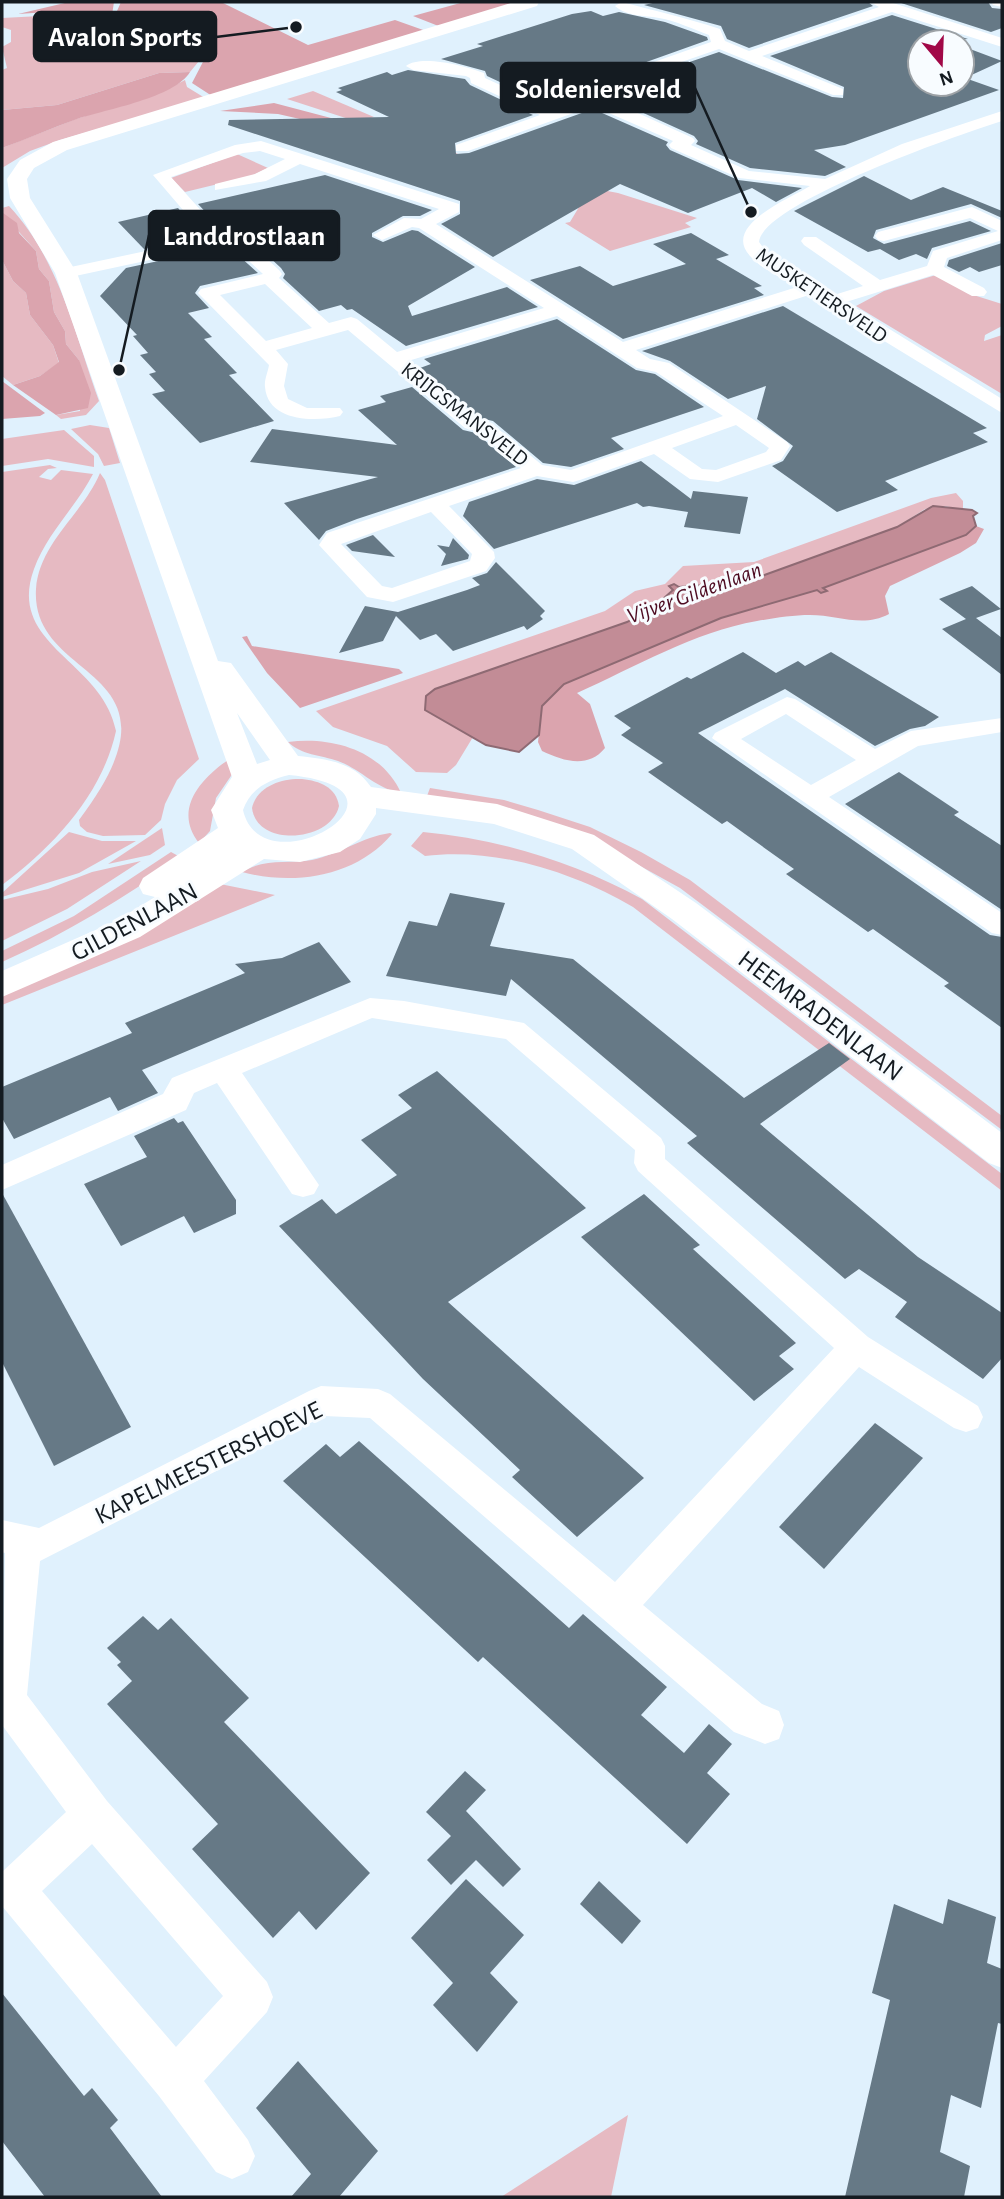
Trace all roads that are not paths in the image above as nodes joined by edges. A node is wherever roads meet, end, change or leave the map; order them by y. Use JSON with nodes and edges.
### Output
{"nodes":[{"id":1,"x":531,"y":2,"type":"edge"},
{"id":2,"x":885,"y":4,"type":"edge"},
{"id":3,"x":622,"y":6,"type":"dead end"},
{"id":4,"x":1002,"y":43,"type":"edge"},
{"id":5,"x":719,"y":44,"type":"junction"},
{"id":6,"x":457,"y":53,"type":"dead end"},
{"id":7,"x":748,"y":56,"type":"junction"},
{"id":8,"x":413,"y":66,"type":"dead end"},
{"id":9,"x":447,"y":66,"type":"junction"},
{"id":10,"x":838,"y":92,"type":"dead end"},
{"id":11,"x":593,"y":102,"type":"junction"},
{"id":12,"x":553,"y":115,"type":"junction"},
{"id":13,"x":1002,"y":116,"type":"edge"},
{"id":14,"x":462,"y":148,"type":"dead end"},
{"id":15,"x":299,"y":158,"type":"junction"},
{"id":16,"x":9,"y":179,"type":"edge"},
{"id":17,"x":827,"y":184,"type":"junction"},
{"id":18,"x":221,"y":187,"type":"dead end"},
{"id":19,"x":992,"y":203,"type":"dead end"},
{"id":20,"x":972,"y":212,"type":"junction"},
{"id":21,"x":424,"y":224,"type":"junction"},
{"id":22,"x":1002,"y":227,"type":"edge"},
{"id":23,"x":382,"y":235,"type":"dead end"},
{"id":24,"x":1002,"y":235,"type":"edge"},
{"id":25,"x":884,"y":236,"type":"dead end"},
{"id":26,"x":217,"y":239,"type":"junction"},
{"id":27,"x":810,"y":241,"type":"dead end"},
{"id":28,"x":935,"y":269,"type":"junction"},
{"id":29,"x":66,"y":273,"type":"junction"},
{"id":30,"x":269,"y":278,"type":"junction"},
{"id":31,"x":876,"y":286,"type":"junction"},
{"id":32,"x":809,"y":289,"type":"junction"},
{"id":33,"x":978,"y":292,"type":"dead end"},
{"id":34,"x":829,"y":302,"type":"junction"},
{"id":35,"x":559,"y":309,"type":"junction"},
{"id":36,"x":326,"y":330,"type":"junction"},
{"id":37,"x":263,"y":348,"type":"junction"},
{"id":38,"x":621,"y":349,"type":"junction"},
{"id":39,"x":394,"y":359,"type":"junction"},
{"id":40,"x":1002,"y":407,"type":"edge"},
{"id":41,"x":333,"y":412,"type":"dead end"},
{"id":42,"x":738,"y":417,"type":"junction"},
{"id":43,"x":656,"y":446,"type":"junction"},
{"id":44,"x":536,"y":470,"type":"junction"},
{"id":45,"x":436,"y":505,"type":"junction"},
{"id":46,"x":190,"y":621,"type":"junction"},
{"id":47,"x":1002,"y":725,"type":"edge"},
{"id":48,"x":874,"y":760,"type":"junction"},
{"id":49,"x":289,"y":765,"type":"junction"},
{"id":50,"x":248,"y":779,"type":"junction"},
{"id":51,"x":812,"y":796,"type":"junction"},
{"id":52,"x":359,"y":811,"type":"junction"},
{"id":53,"x":248,"y":839,"type":"junction"},
{"id":54,"x":1002,"y":926,"type":"edge"},
{"id":55,"x":2,"y":970,"type":"edge"},
{"id":56,"x":2,"y":985,"type":"edge"},
{"id":57,"x":223,"y":1069,"type":"junction"},
{"id":58,"x":1002,"y":1153,"type":"edge"},
{"id":59,"x":2,"y":1178,"type":"edge"},
{"id":60,"x":303,"y":1185,"type":"dead end"},
{"id":61,"x":856,"y":1347,"type":"junction"},
{"id":62,"x":966,"y":1417,"type":"dead end"},
{"id":63,"x":13,"y":1538,"type":"edge"},
{"id":64,"x":617,"y":1606,"type":"junction"},
{"id":65,"x":765,"y":1725,"type":"dead end"},
{"id":66,"x":93,"y":1815,"type":"junction"},
{"id":67,"x":175,"y":2080,"type":"junction"},
{"id":68,"x":232,"y":2156,"type":"dead end"}],
"edges":[{"from":1,"to":16,"type":"street"},
{"from":2,"to":4,"type":"street"},
{"from":2,"to":7,"type":"street"},
{"from":3,"to":5,"type":"street"},
{"from":5,"to":7,"type":"street"},
{"from":5,"to":11,"type":"street"},
{"from":6,"to":9,"type":"street"},
{"from":7,"to":10,"type":"street"},
{"from":8,"to":9,"type":"street"},
{"from":9,"to":12,"type":"street"},
{"from":11,"to":12,"type":"street"},
{"from":11,"to":17,"type":"street"},
{"from":12,"to":14,"type":"street"},
{"from":13,"to":17,"type":"street","name":"MUSKETIERSVELD"},
{"from":15,"to":18,"type":"street"},
{"from":15,"to":21,"type":"street"},
{"from":15,"to":26,"type":"street"},
{"from":16,"to":29,"type":"street"},
{"from":17,"to":32,"type":"street","name":"MUSKETIERSVELD"},
{"from":19,"to":20,"type":"street"},
{"from":20,"to":22,"type":"street"},
{"from":20,"to":25,"type":"street"},
{"from":21,"to":23,"type":"street"},
{"from":21,"to":35,"type":"street"},
{"from":24,"to":28,"type":"street"},
{"from":26,"to":29,"type":"street"},
{"from":26,"to":30,"type":"street"},
{"from":27,"to":31,"type":"street"},
{"from":28,"to":31,"type":"street"},
{"from":28,"to":33,"type":"street"},
{"from":29,"to":46,"type":"street"},
{"from":30,"to":36,"type":"street"},
{"from":30,"to":37,"type":"street"},
{"from":31,"to":34,"type":"street"},
{"from":32,"to":34,"type":"street","name":"MUSKETIERSVELD"},
{"from":32,"to":38,"type":"street"},
{"from":34,"to":40,"type":"street","name":"MUSKETIERSVELD"},
{"from":35,"to":38,"type":"street"},
{"from":35,"to":39,"type":"street","name":"KRIJGSMANSVELD"},
{"from":36,"to":37,"type":"street","name":"KRIJGSMANSVELD"},
{"from":36,"to":39,"type":"street","name":"KRIJGSMANSVELD"},
{"from":37,"to":41,"type":"street"},
{"from":38,"to":42,"type":"street"},
{"from":39,"to":44,"type":"street","name":"KRIJGSMANSVELD"},
{"from":42,"to":43,"type":"street","name":"KRIJGSMANSVELD"},
{"from":42,"to":43,"type":"street"},
{"from":43,"to":44,"type":"street","name":"KRIJGSMANSVELD"},
{"from":44,"to":45,"type":"street","name":"KRIJGSMANSVELD"},
{"from":45,"to":45,"type":"street","name":"KRIJGSMANSVELD"},
{"from":46,"to":49,"type":"street"},
{"from":46,"to":50,"type":"street"},
{"from":47,"to":48,"type":"street"},
{"from":48,"to":51,"type":"street"},
{"from":48,"to":51,"type":"street"},
{"from":49,"to":50,"type":"street"},
{"from":49,"to":52,"type":"street"},
{"from":50,"to":53,"type":"street"},
{"from":51,"to":54,"type":"street"},
{"from":52,"to":53,"type":"street"},
{"from":52,"to":58,"type":"street","name":"HEEMRADENLAAN"},
{"from":53,"to":55,"type":"street","name":"GILDENLAAN"},
{"from":53,"to":56,"type":"street","name":"GILDENLAAN"},
{"from":57,"to":59,"type":"street"},
{"from":57,"to":60,"type":"street"},
{"from":57,"to":61,"type":"street"},
{"from":61,"to":62,"type":"street"},
{"from":61,"to":64,"type":"street"},
{"from":63,"to":64,"type":"street","name":"KAPELMEESTERSHOEVE"},
{"from":63,"to":66,"type":"street","name":"KAPELMEESTERSHOEVE"},
{"from":64,"to":65,"type":"street","name":"KAPELMEESTERSHOEVE"},
{"from":66,"to":67,"type":"street","name":"KAPELMEESTERSHOEVE"},
{"from":66,"to":67,"type":"street"},
{"from":67,"to":68,"type":"street"}]}
